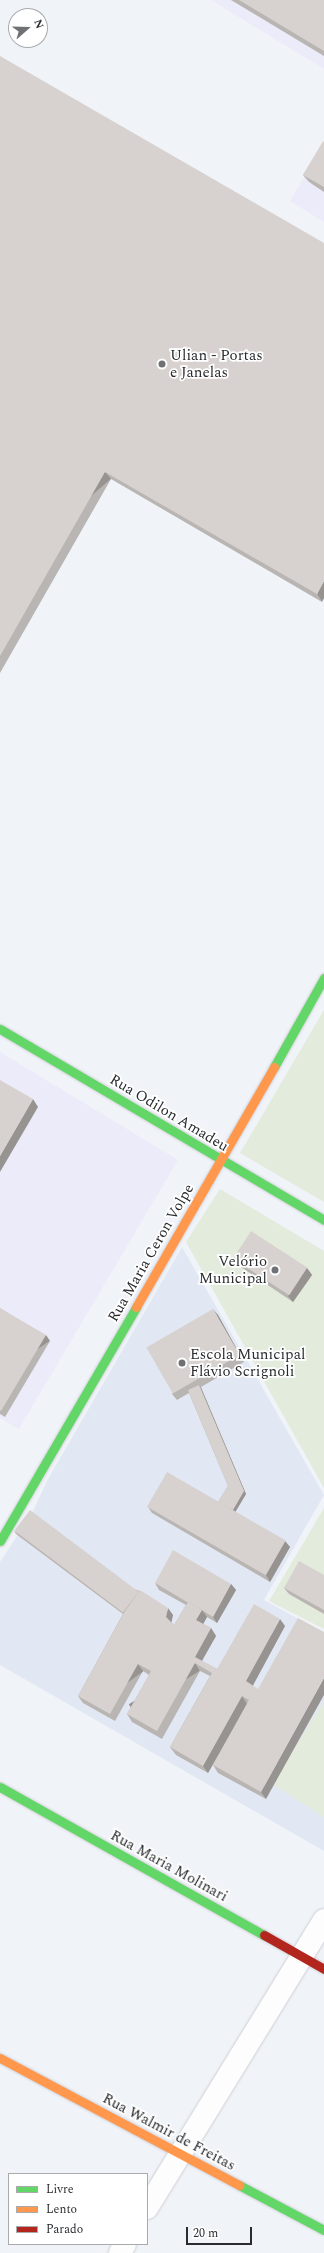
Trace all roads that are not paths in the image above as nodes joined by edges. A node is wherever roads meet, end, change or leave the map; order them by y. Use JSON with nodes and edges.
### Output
{"nodes":[{"id":1,"x":324,"y":978,"type":"edge"},
{"id":2,"x":0,"y":1029,"type":"edge"},
{"id":3,"x":220,"y":1160,"type":"junction"},
{"id":4,"x":324,"y":1220,"type":"edge"},
{"id":5,"x":0,"y":1541,"type":"edge"},
{"id":6,"x":0,"y":1786,"type":"edge"},
{"id":7,"x":324,"y":1920,"type":"edge"},
{"id":8,"x":302,"y":1957,"type":"junction"},
{"id":9,"x":324,"y":1969,"type":"edge"},
{"id":10,"x":0,"y":2058,"type":"edge"},
{"id":11,"x":180,"y":2154,"type":"junction"},
{"id":12,"x":148,"y":2206,"type":"edge"},
{"id":13,"x":324,"y":2230,"type":"edge"}],
"edges":[{"from":1,"to":3,"type":"street","name":"Rua Maria Ceron Volpe"},
{"from":2,"to":3,"type":"street","name":"Rua Odilon Amadeu"},
{"from":3,"to":4,"type":"street","name":"Rua Odilon Amadeu"},
{"from":3,"to":5,"type":"street","name":"Rua Maria Ceron Volpe"},
{"from":6,"to":8,"type":"street","name":"Rua Maria Molinari"},
{"from":7,"to":8,"type":"street"},
{"from":8,"to":9,"type":"street","name":"Rua Maria Molinari"},
{"from":8,"to":11,"type":"street"},
{"from":10,"to":11,"type":"street","name":"Rua Walmir de Freitas"},
{"from":11,"to":12,"type":"street"},
{"from":11,"to":13,"type":"street","name":"Rua Walmir de Freitas"}]}
